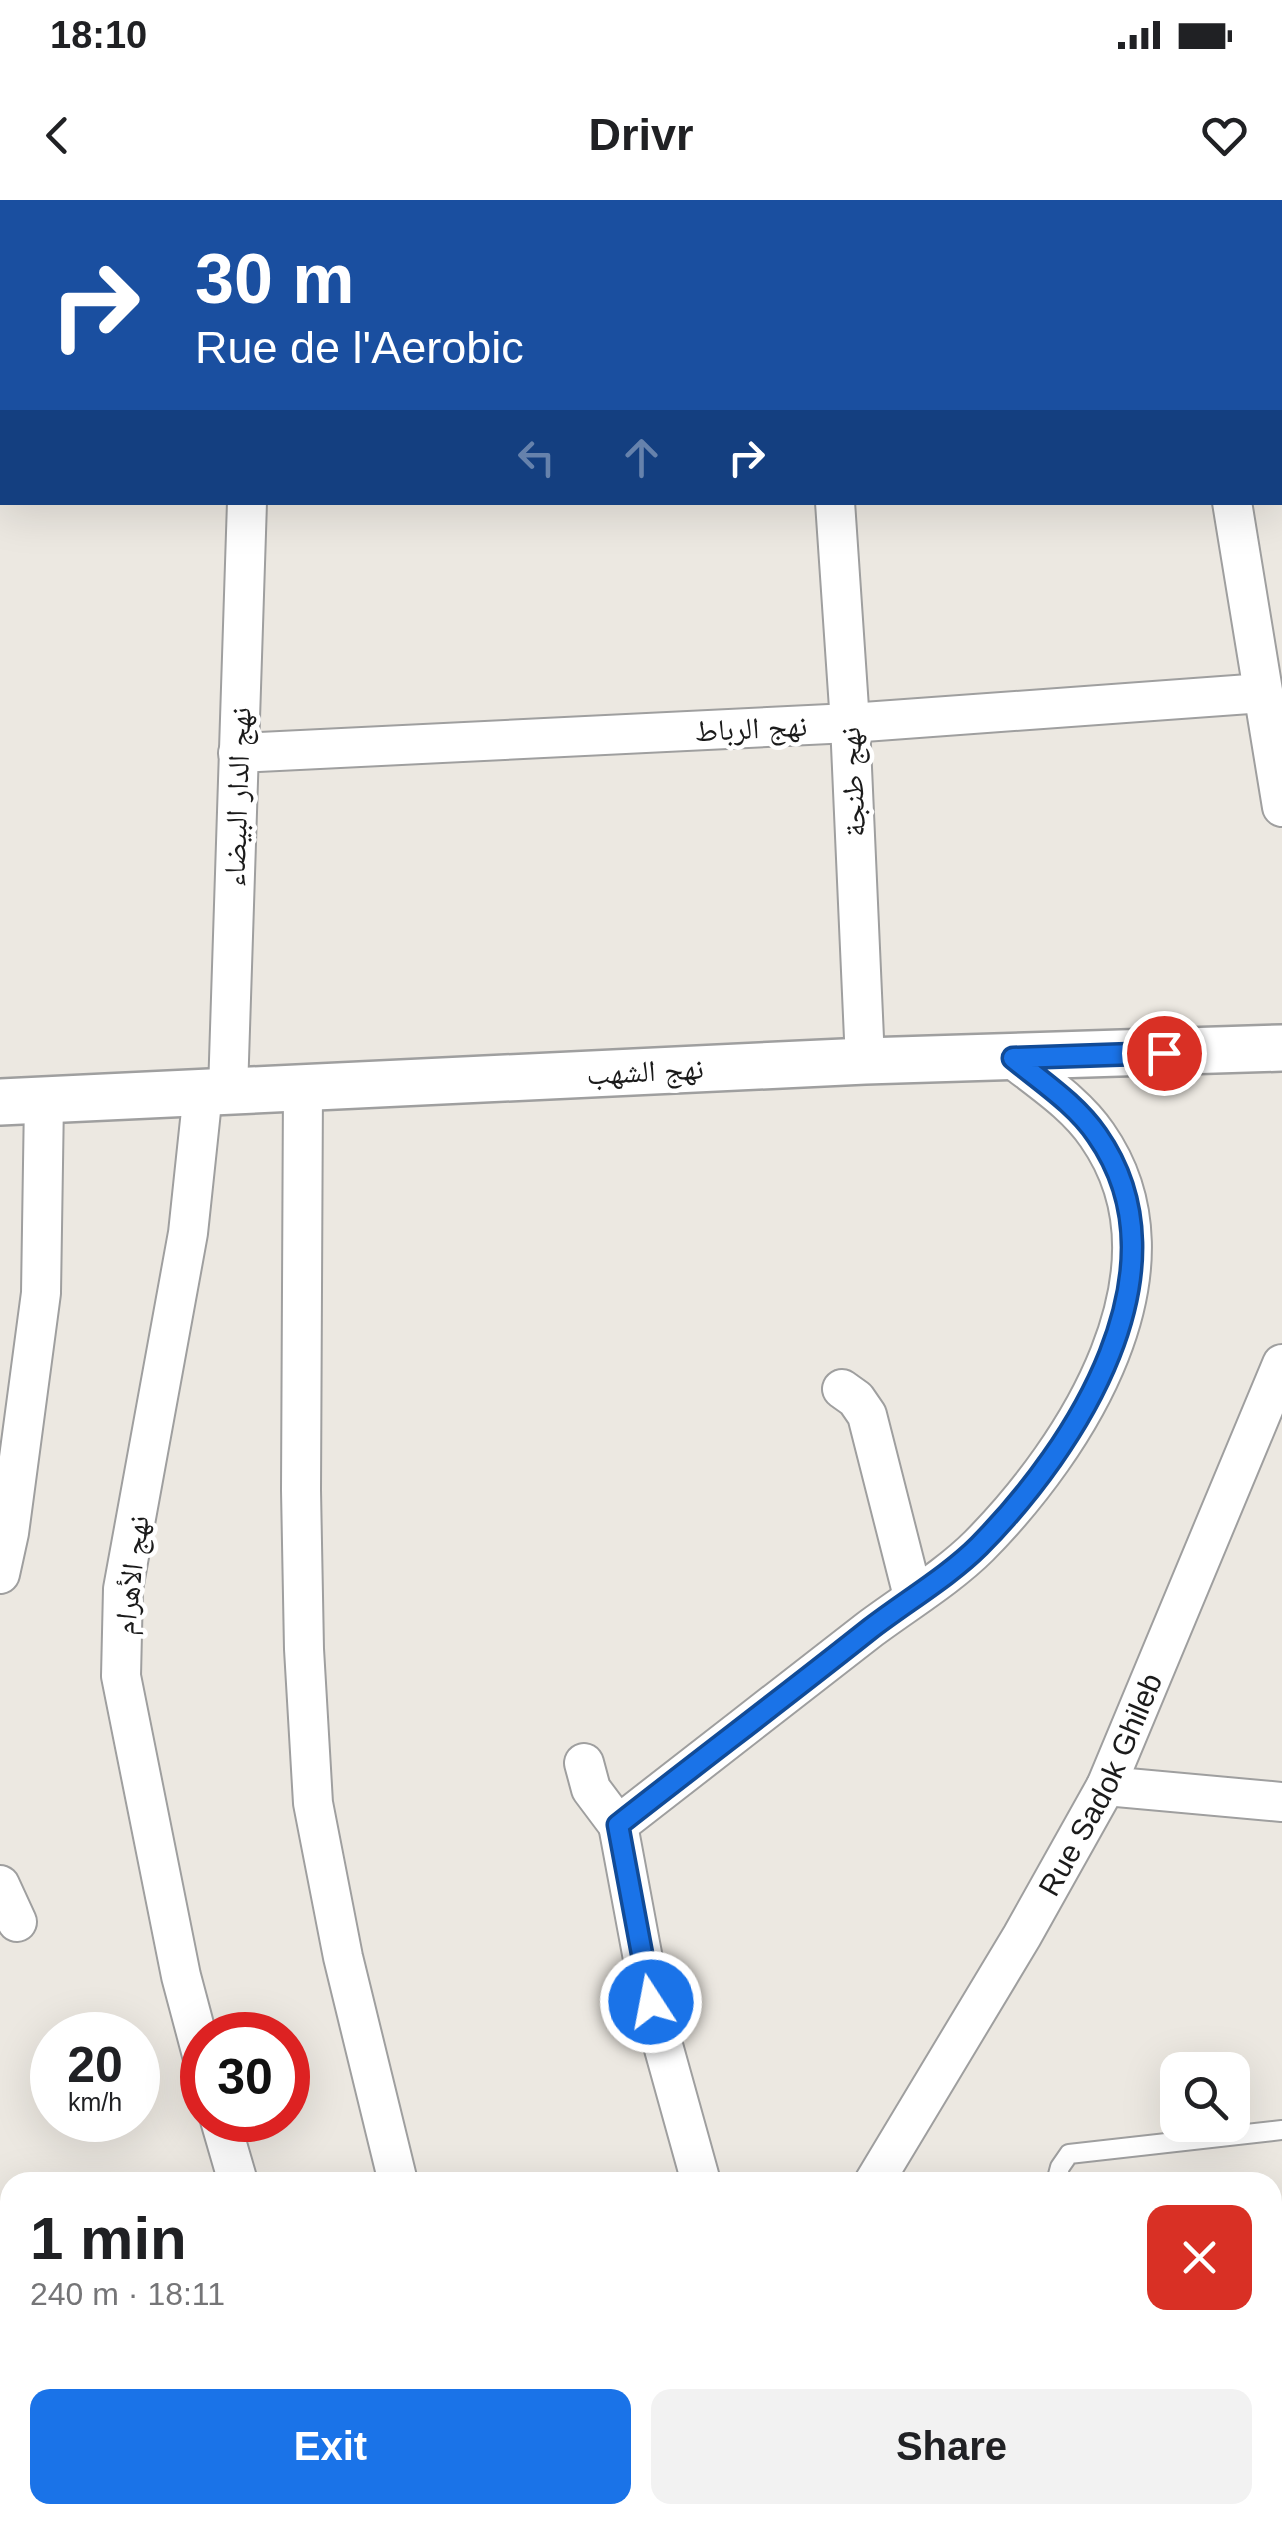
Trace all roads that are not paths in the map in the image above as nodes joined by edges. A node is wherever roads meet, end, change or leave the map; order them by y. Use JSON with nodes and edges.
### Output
{"nodes":[{"id":1,"x":247,"y":505,"type":"edge"},
{"id":2,"x":835,"y":505,"type":"edge"},
{"id":3,"x":1232,"y":505,"type":"edge"},
{"id":4,"x":1263,"y":693,"type":"junction"},
{"id":5,"x":850,"y":723,"type":"junction"},
{"id":6,"x":238,"y":753,"type":"junction"},
{"id":7,"x":1282,"y":807,"type":"edge"},
{"id":8,"x":1280,"y":1044,"type":"edge"},
{"id":9,"x":1013,"y":1058,"type":"junction"},
{"id":10,"x":865,"y":1061,"type":"junction"},
{"id":11,"x":304,"y":1087,"type":"junction"},
{"id":12,"x":215,"y":1091,"type":"junction"},
{"id":13,"x":22,"y":1101,"type":"edge"},
{"id":14,"x":842,"y":1389,"type":"dead end"},
{"id":15,"x":1278,"y":1391,"type":"edge"},
{"id":16,"x":0,"y":1574,"type":"edge"},
{"id":17,"x":913,"y":1596,"type":"junction"},
{"id":18,"x":584,"y":1763,"type":"dead end"},
{"id":19,"x":1106,"y":1786,"type":"junction"},
{"id":20,"x":1282,"y":1802,"type":"edge"},
{"id":21,"x":618,"y":1825,"type":"junction"},
{"id":22,"x":0,"y":1885,"type":"edge"},
{"id":23,"x":17,"y":1922,"type":"dead end"},
{"id":24,"x":191,"y":2012,"type":"edge"},
{"id":25,"x":1282,"y":2130,"type":"edge"},
{"id":26,"x":226,"y":2142,"type":"edge"},
{"id":27,"x":235,"y":2172,"type":"edge"},
{"id":28,"x":396,"y":2172,"type":"edge"},
{"id":29,"x":699,"y":2172,"type":"edge"},
{"id":30,"x":880,"y":2172,"type":"edge"},
{"id":31,"x":1059,"y":2172,"type":"edge"}],
"edges":[{"from":1,"to":6,"type":"street","name":"نهج الدار البيضاء"},
{"from":2,"to":5,"type":"street","name":"نهج طنجة"},
{"from":3,"to":4,"type":"street"},
{"from":4,"to":5,"type":"street","name":"نهج الرباط"},
{"from":4,"to":7,"type":"street"},
{"from":5,"to":6,"type":"street","name":"نهج الرباط"},
{"from":5,"to":10,"type":"street","name":"نهج طنجة"},
{"from":6,"to":12,"type":"street","name":"نهج الدار البيضاء"},
{"from":8,"to":9,"type":"street","name":"نهج الشهب"},
{"from":9,"to":10,"type":"street","name":"نهج الشهب"},
{"from":9,"to":17,"type":"street"},
{"from":10,"to":11,"type":"street","name":"نهج الشهب"},
{"from":11,"to":12,"type":"street","name":"نهج الشهب"},
{"from":11,"to":28,"type":"street"},
{"from":12,"to":13,"type":"street","name":"نهج الشهب"},
{"from":12,"to":24,"type":"street","name":"نهج الأهرام"},
{"from":13,"to":16,"type":"street"},
{"from":14,"to":17,"type":"street"},
{"from":15,"to":19,"type":"street","name":"Rue Sadok Ghileb"},
{"from":17,"to":21,"type":"street"},
{"from":18,"to":21,"type":"street"},
{"from":19,"to":20,"type":"street"},
{"from":19,"to":30,"type":"street","name":"Rue Sadok Ghileb"},
{"from":21,"to":29,"type":"street"},
{"from":22,"to":23,"type":"street"},
{"from":25,"to":31,"type":"lane"},
{"from":26,"to":27,"type":"street"}]}
